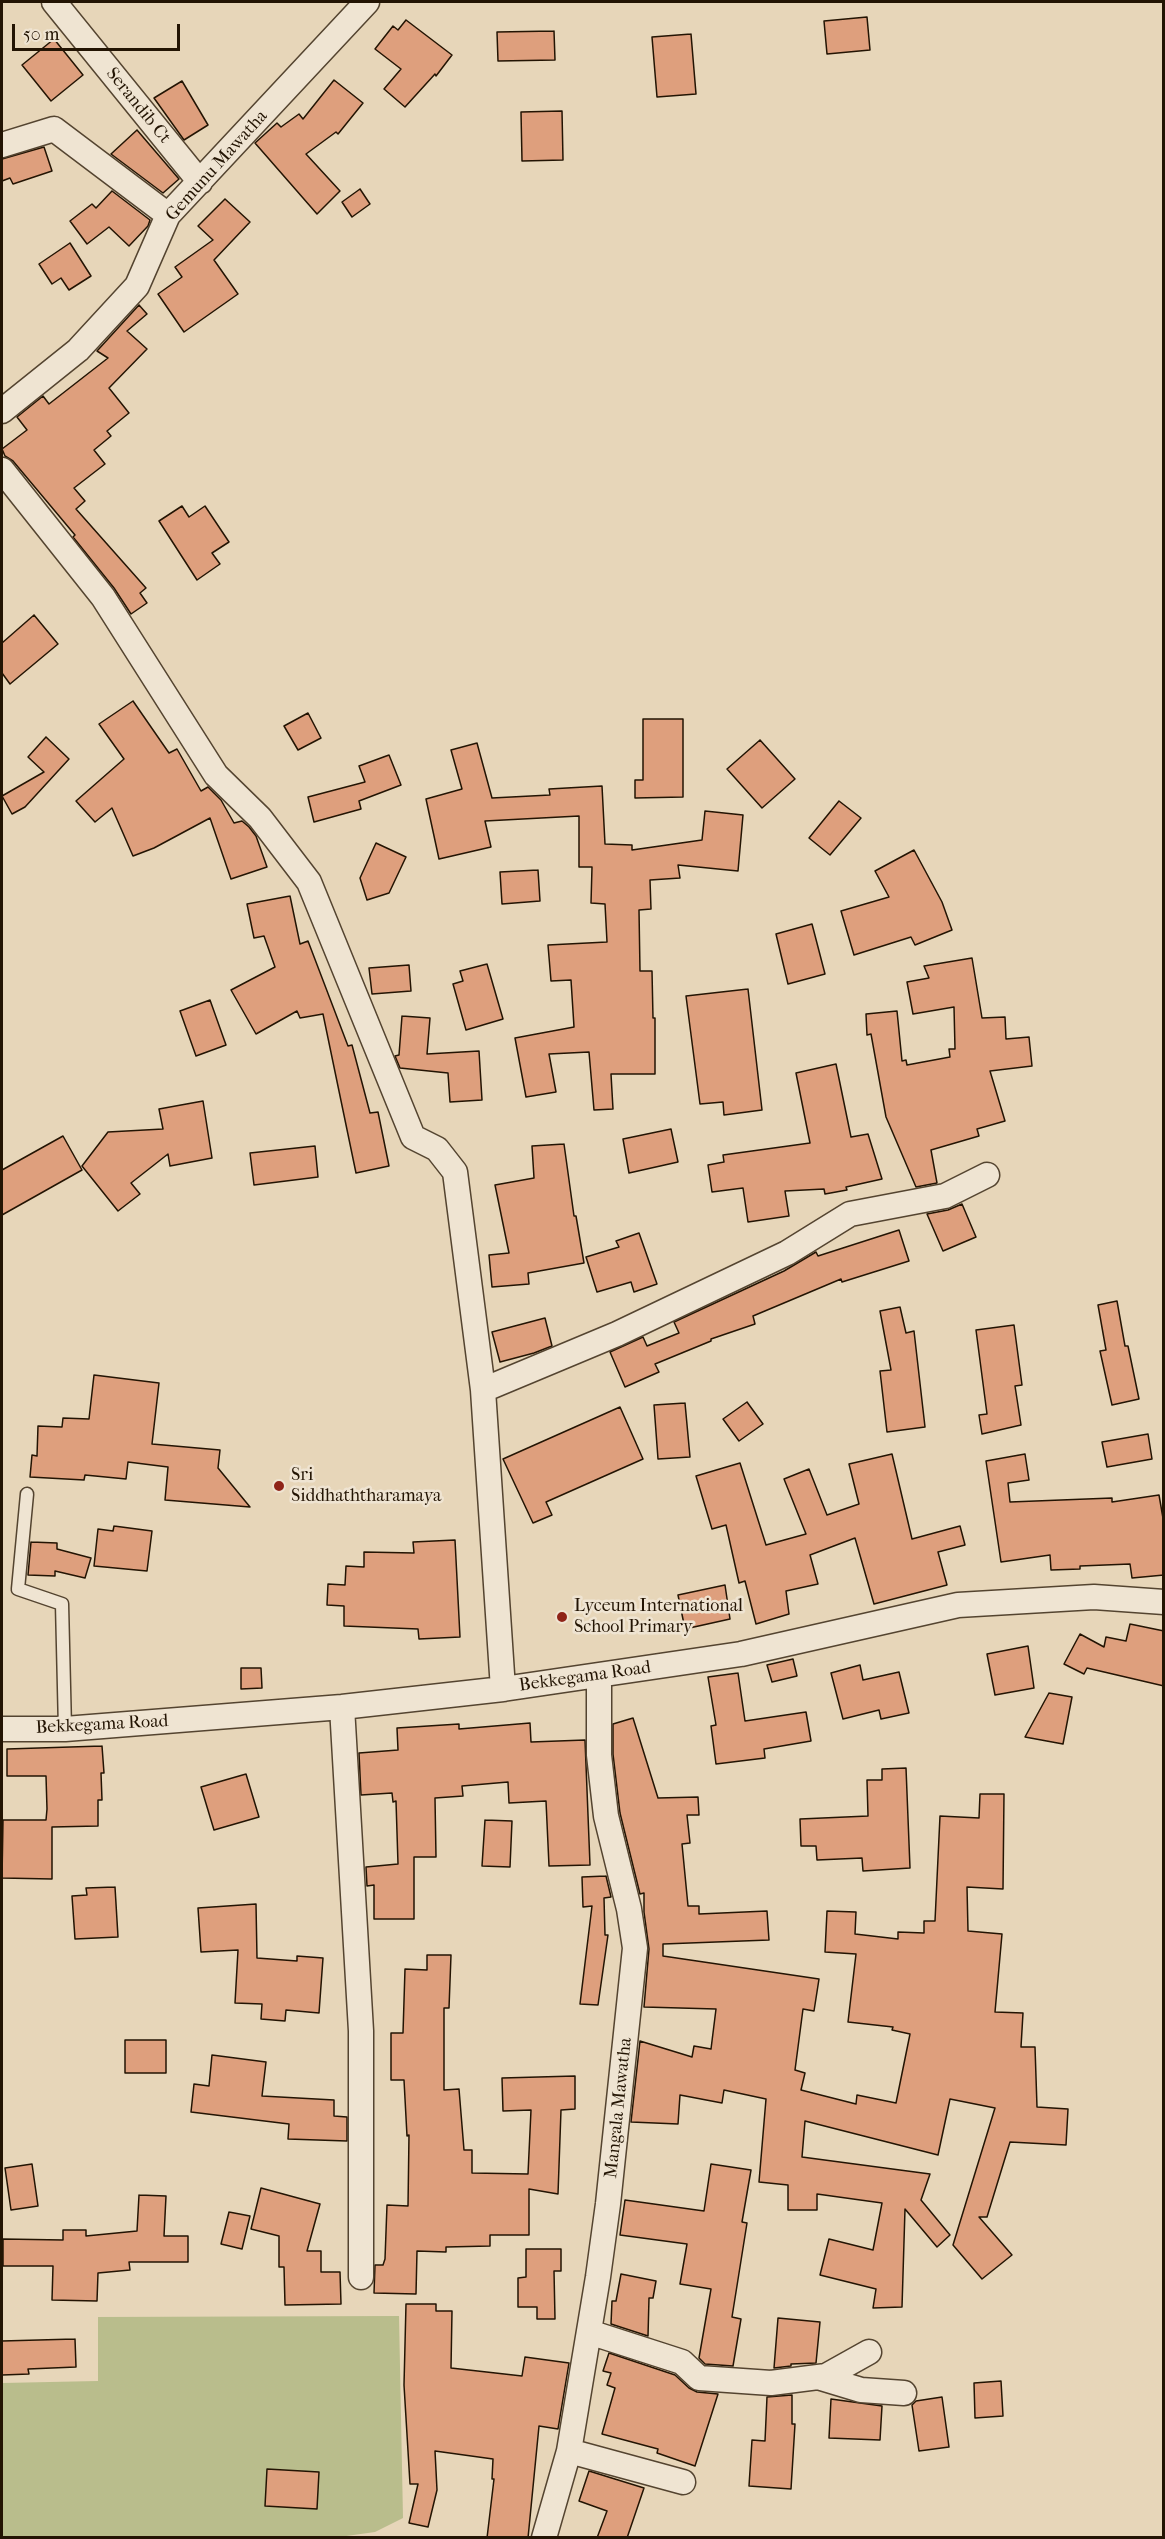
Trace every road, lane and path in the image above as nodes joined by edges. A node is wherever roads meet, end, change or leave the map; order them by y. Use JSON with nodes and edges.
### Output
{"nodes":[{"id":1,"x":54,"y":2,"type":"edge"},
{"id":2,"x":367,"y":2,"type":"edge"},
{"id":3,"x":2,"y":145,"type":"edge"},
{"id":4,"x":200,"y":182,"type":"junction"},
{"id":5,"x":168,"y":215,"type":"junction"},
{"id":6,"x":2,"y":411,"type":"edge"},
{"id":7,"x":2,"y":470,"type":"edge"},
{"id":8,"x":987,"y":1175,"type":"dead end"},
{"id":9,"x":483,"y":1390,"type":"junction"},
{"id":10,"x":27,"y":1494,"type":"dead end"},
{"id":11,"x":1164,"y":1602,"type":"edge"},
{"id":12,"x":599,"y":1676,"type":"junction"},
{"id":13,"x":503,"y":1689,"type":"junction"},
{"id":14,"x":342,"y":1707,"type":"junction"},
{"id":15,"x":2,"y":1729,"type":"edge"},
{"id":16,"x":65,"y":1729,"type":"junction"},
{"id":17,"x":362,"y":2277,"type":"dead end"},
{"id":18,"x":590,"y":2332,"type":"junction"},
{"id":19,"x":868,"y":2352,"type":"dead end"},
{"id":20,"x":819,"y":2377,"type":"junction"},
{"id":21,"x":904,"y":2393,"type":"dead end"},
{"id":22,"x":569,"y":2451,"type":"junction"},
{"id":23,"x":683,"y":2482,"type":"dead end"},
{"id":24,"x":544,"y":2538,"type":"edge"}],
"edges":[{"from":1,"to":4,"type":"street","name":"Serandib Ct"},
{"from":2,"to":4,"type":"street","name":"Gemunu Mawatha"},
{"from":3,"to":5,"type":"street"},
{"from":4,"to":5,"type":"street","name":"Gemunu Mawatha"},
{"from":5,"to":6,"type":"street","name":"Gemunu Mawatha"},
{"from":7,"to":9,"type":"street"},
{"from":8,"to":9,"type":"street"},
{"from":9,"to":13,"type":"street"},
{"from":10,"to":16,"type":"lane"},
{"from":11,"to":12,"type":"street","name":"Bekkegama Road"},
{"from":12,"to":13,"type":"street","name":"Bekkegama Road"},
{"from":12,"to":18,"type":"street","name":"Mangala Mawatha"},
{"from":13,"to":14,"type":"street","name":"Bekkegama Road"},
{"from":14,"to":16,"type":"street","name":"Bekkegama Road"},
{"from":14,"to":17,"type":"street"},
{"from":15,"to":16,"type":"street","name":"Bekkegama Road"},
{"from":18,"to":20,"type":"street"},
{"from":18,"to":22,"type":"street","name":"Mangala Mawatha"},
{"from":19,"to":20,"type":"street"},
{"from":20,"to":21,"type":"street"},
{"from":22,"to":23,"type":"street"},
{"from":22,"to":24,"type":"street","name":"Mangala Mawatha"}]}
